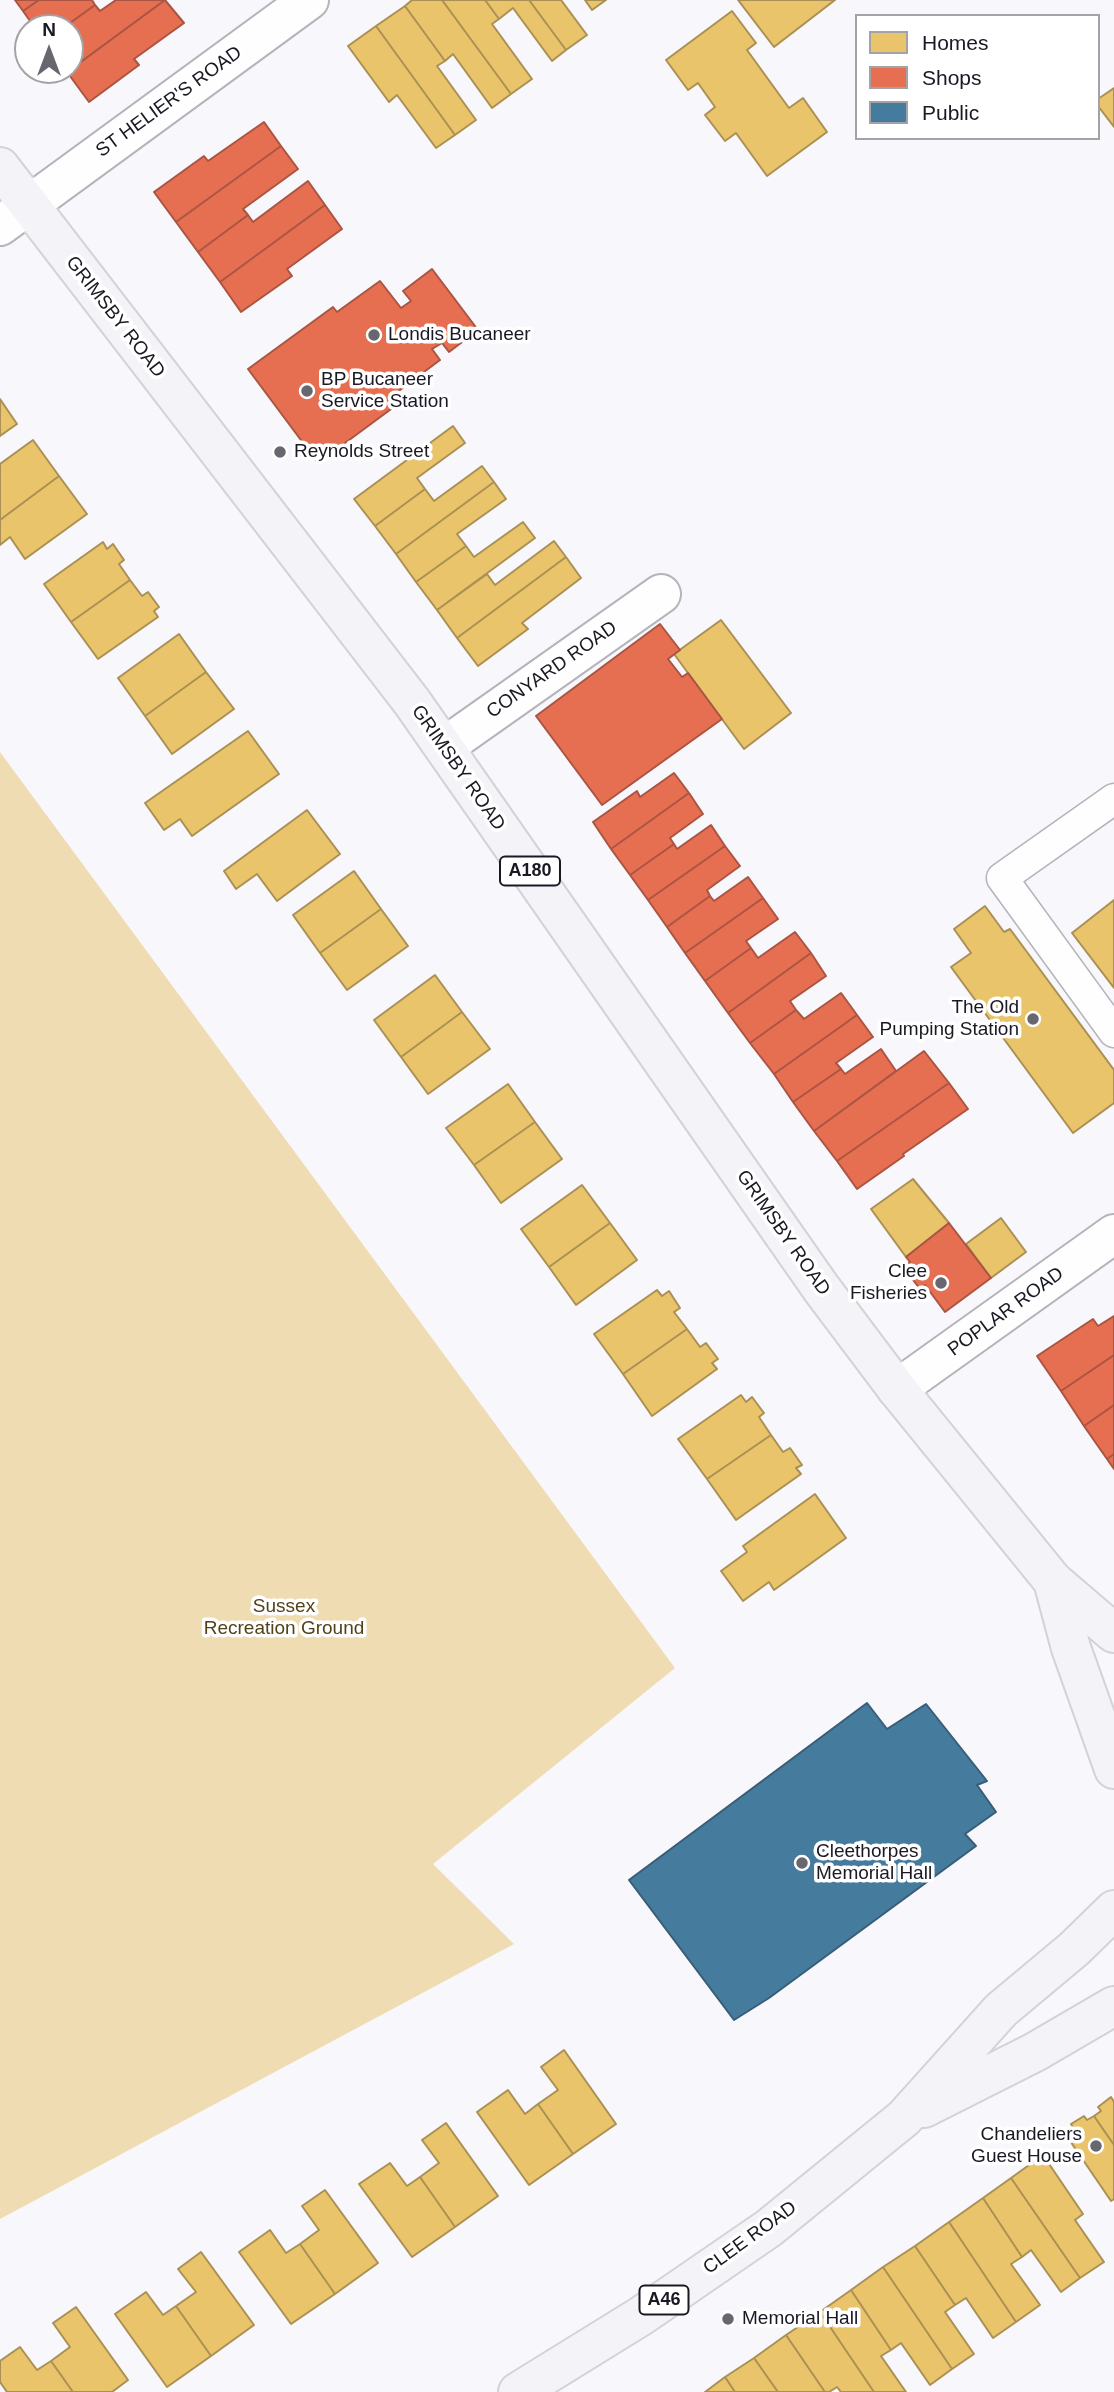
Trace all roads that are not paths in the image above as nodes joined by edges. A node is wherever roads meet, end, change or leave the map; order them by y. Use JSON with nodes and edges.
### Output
{"nodes":[{"id":1,"x":309,"y":0,"type":"edge"},
{"id":2,"x":0,"y":167,"type":"edge"},
{"id":3,"x":14,"y":215,"type":"edge"},
{"id":4,"x":661,"y":594,"type":"dead end"},
{"id":5,"x":444,"y":747,"type":"junction"},
{"id":6,"x":1114,"y":799,"type":"edge"},
{"id":7,"x":1114,"y":1032,"type":"edge"},
{"id":8,"x":1114,"y":1234,"type":"edge"},
{"id":9,"x":897,"y":1389,"type":"junction"},
{"id":10,"x":1053,"y":1581,"type":"junction"},
{"id":11,"x":1114,"y":1633,"type":"edge"},
{"id":12,"x":1114,"y":1769,"type":"edge"},
{"id":13,"x":1114,"y":1910,"type":"edge"},
{"id":14,"x":1114,"y":2006,"type":"edge"},
{"id":15,"x":904,"y":2118,"type":"junction"},
{"id":16,"x":518,"y":2392,"type":"edge"}],
"edges":[{"from":1,"to":3,"type":"street","name":"ST HELIER'S ROAD"},
{"from":2,"to":3,"type":"main road","name":"GRIMSBY ROAD","number":"A180"},
{"from":3,"to":5,"type":"main road","name":"GRIMSBY ROAD","number":"A180"},
{"from":4,"to":5,"type":"street","name":"CONYARD ROAD"},
{"from":5,"to":9,"type":"main road","name":"GRIMSBY ROAD","number":"A180"},
{"from":6,"to":7,"type":"lane"},
{"from":8,"to":9,"type":"street","name":"POPLAR ROAD"},
{"from":9,"to":10,"type":"main road","name":"GRIMSBY ROAD","number":"A180"},
{"from":10,"to":11,"type":"main road","name":"GRIMSBY ROAD","number":"A180"},
{"from":10,"to":12,"type":"main road","name":"GRIMSBY ROAD","number":"A180"},
{"from":13,"to":15,"type":"main road","name":"CLEE ROAD","number":"A46"},
{"from":14,"to":15,"type":"main road","name":"CLEE ROAD","number":"A46"},
{"from":15,"to":16,"type":"main road","name":"CLEE ROAD","number":"A46"}]}
